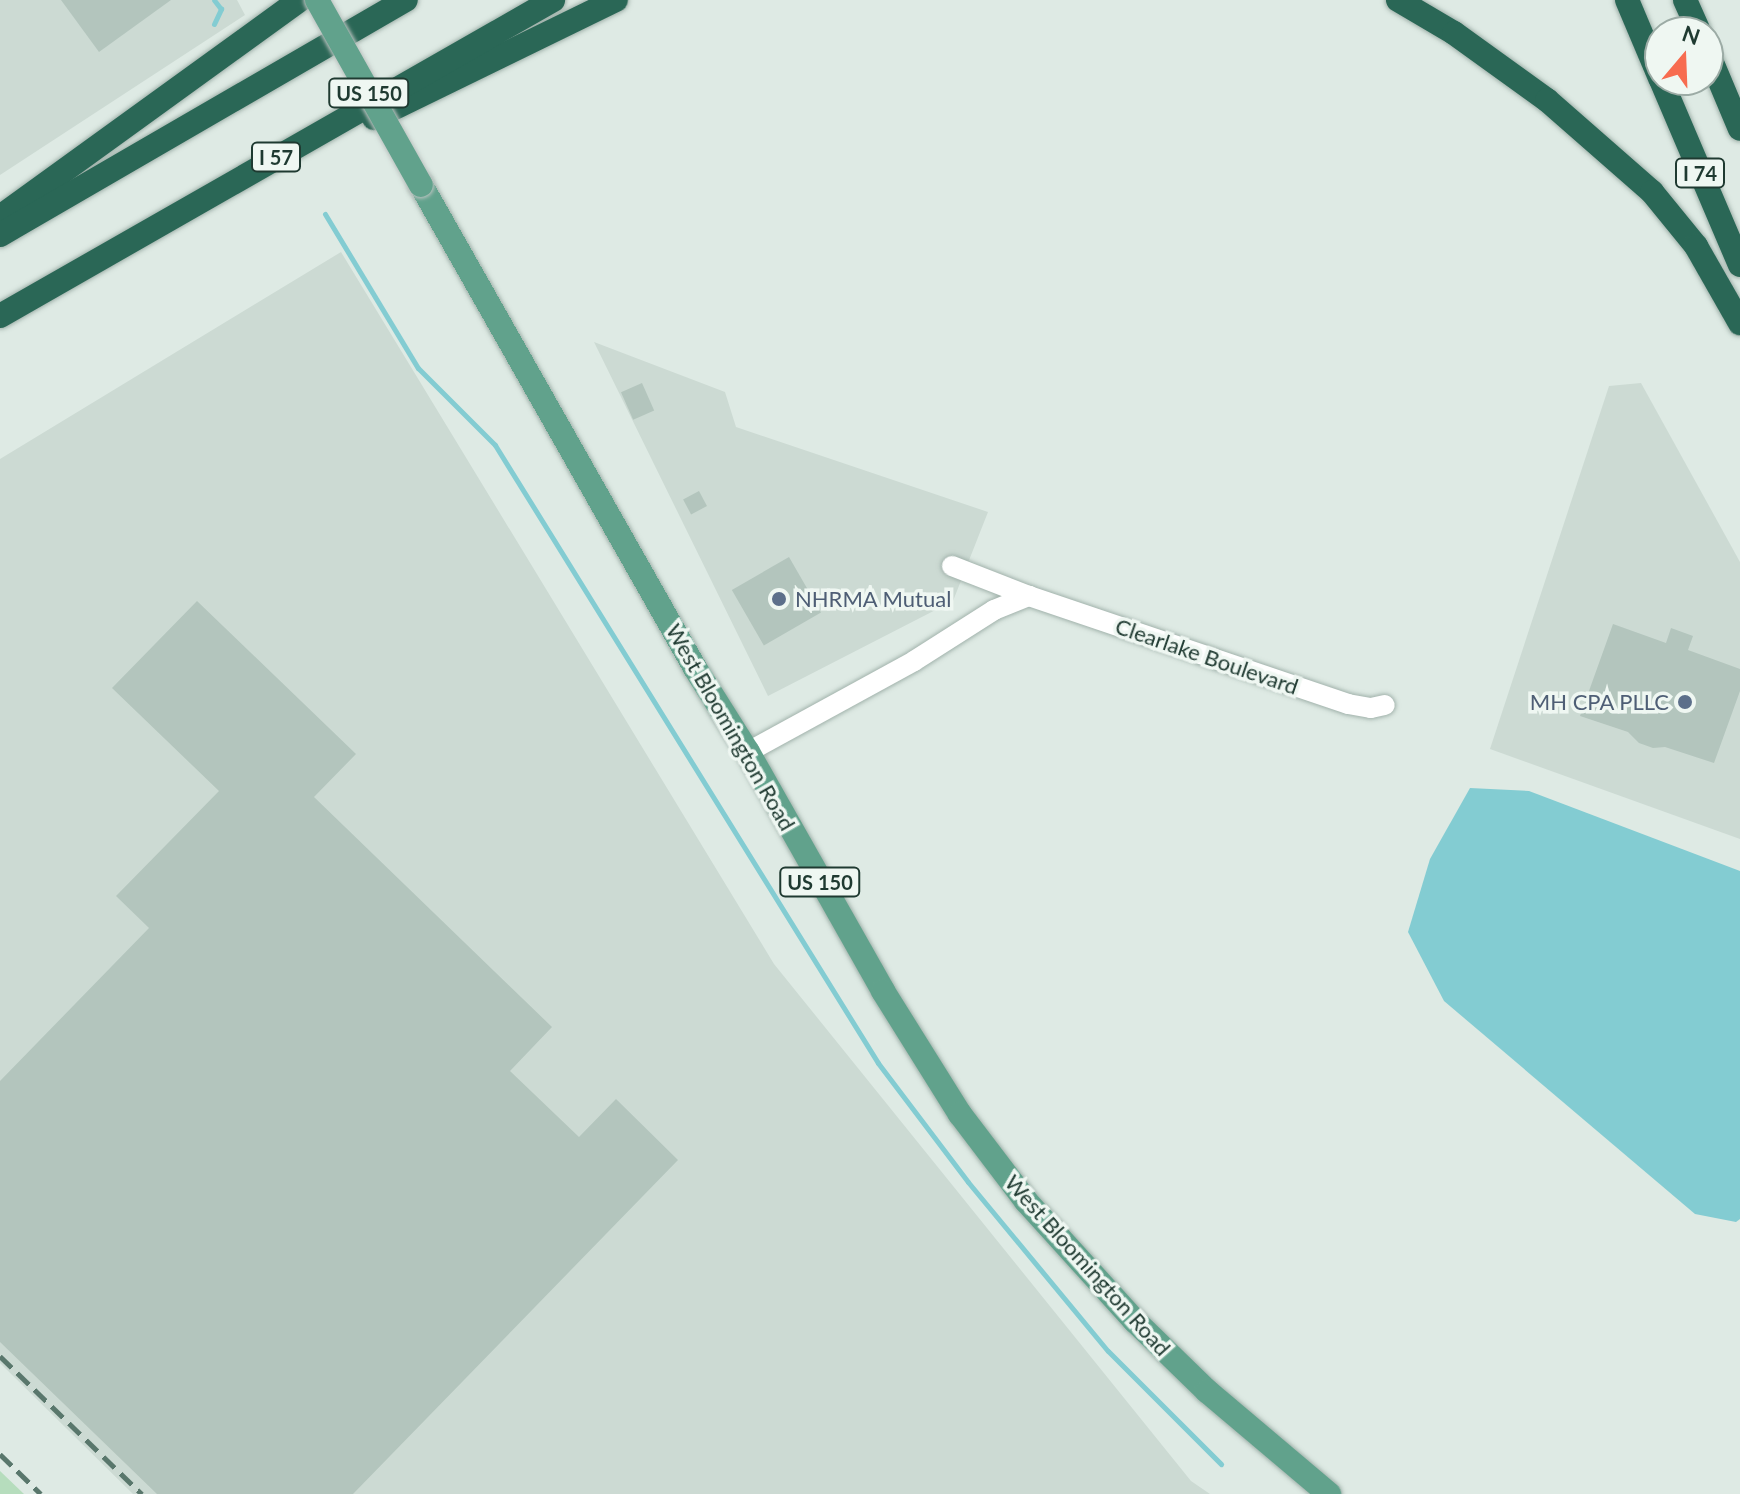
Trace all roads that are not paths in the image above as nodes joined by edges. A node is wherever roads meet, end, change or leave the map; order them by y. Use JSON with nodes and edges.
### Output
{"nodes":[{"id":1,"x":300,"y":0,"type":"edge"},
{"id":2,"x":317,"y":0,"type":"edge"},
{"id":3,"x":406,"y":0,"type":"edge"},
{"id":4,"x":553,"y":0,"type":"edge"},
{"id":5,"x":616,"y":0,"type":"edge"},
{"id":6,"x":1398,"y":0,"type":"edge"},
{"id":7,"x":1627,"y":0,"type":"edge"},
{"id":8,"x":1644,"y":41,"type":"edge"},
{"id":9,"x":1724,"y":91,"type":"edge"},
{"id":10,"x":1667,"y":96,"type":"edge"},
{"id":11,"x":1740,"y":129,"type":"edge"},
{"id":12,"x":223,"y":187,"type":"junction"},
{"id":13,"x":0,"y":217,"type":"edge"},
{"id":14,"x":0,"y":235,"type":"edge"},
{"id":15,"x":1740,"y":265,"type":"edge"},
{"id":16,"x":0,"y":316,"type":"edge"},
{"id":17,"x":1740,"y":323,"type":"edge"},
{"id":18,"x":952,"y":566,"type":"dead end"},
{"id":19,"x":1029,"y":596,"type":"junction"},
{"id":20,"x":1385,"y":705,"type":"dead end"},
{"id":21,"x":748,"y":752,"type":"junction"},
{"id":22,"x":1329,"y":1494,"type":"edge"}],
"edges":[{"from":1,"to":13,"type":"highway"},
{"from":2,"to":21,"type":"main road","name":"West Bloomington Road","number":"US 150","bridge":true},
{"from":3,"to":14,"type":"highway"},
{"from":4,"to":12,"type":"highway","number":"I 57"},
{"from":5,"to":12,"type":"highway"},
{"from":6,"to":17,"type":"highway"},
{"from":7,"to":8,"type":"highway","number":"I 74"},
{"from":9,"to":11,"type":"highway","number":"I 74"},
{"from":10,"to":15,"type":"highway","number":"I 74"},
{"from":12,"to":16,"type":"highway","number":"I 57"},
{"from":18,"to":19,"type":"street","name":"Clearlake Boulevard"},
{"from":19,"to":20,"type":"street","name":"Clearlake Boulevard"},
{"from":19,"to":21,"type":"street"},
{"from":21,"to":22,"type":"main road","name":"West Bloomington Road","number":"US 150"}]}
